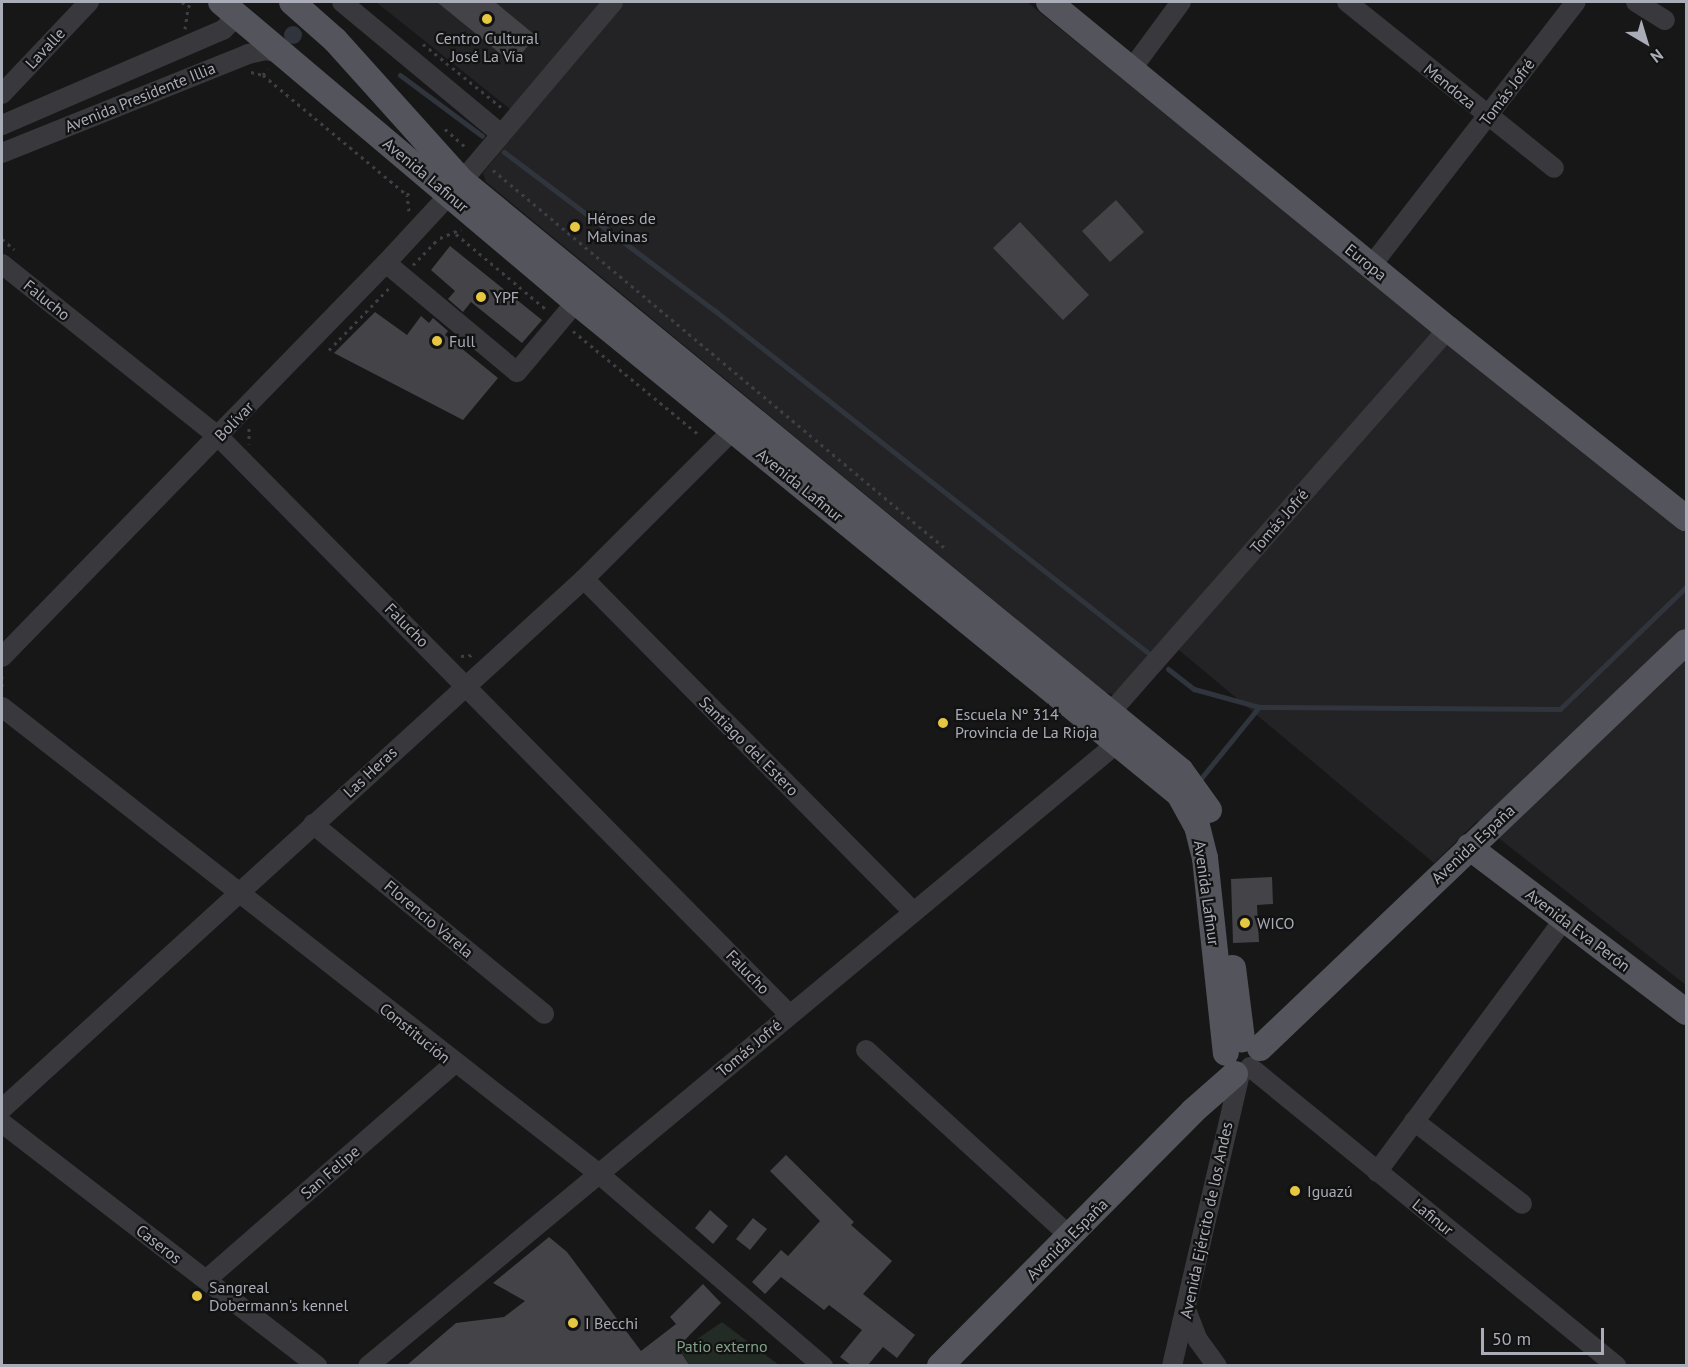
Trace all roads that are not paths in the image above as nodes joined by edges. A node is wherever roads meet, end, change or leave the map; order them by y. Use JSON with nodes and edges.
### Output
{"nodes":[{"id":1,"x":89,"y":2,"type":"edge"},
{"id":2,"x":292,"y":2,"type":"edge"},
{"id":3,"x":342,"y":2,"type":"edge"},
{"id":4,"x":613,"y":2,"type":"edge"},
{"id":5,"x":1049,"y":2,"type":"edge"},
{"id":6,"x":1181,"y":2,"type":"edge"},
{"id":7,"x":1347,"y":2,"type":"edge"},
{"id":8,"x":1576,"y":2,"type":"edge"},
{"id":9,"x":1636,"y":2,"type":"edge"},
{"id":10,"x":235,"y":6,"type":"edge"},
{"id":11,"x":1665,"y":20,"type":"dead end"},
{"id":12,"x":334,"y":40,"type":"junction"},
{"id":13,"x":280,"y":53,"type":"junction"},
{"id":14,"x":1131,"y":70,"type":"junction"},
{"id":15,"x":315,"y":82,"type":"junction"},
{"id":16,"x":2,"y":94,"type":"edge"},
{"id":17,"x":1488,"y":117,"type":"junction"},
{"id":18,"x":2,"y":125,"type":"edge"},
{"id":19,"x":501,"y":134,"type":"junction"},
{"id":20,"x":2,"y":153,"type":"edge"},
{"id":21,"x":1554,"y":168,"type":"dead end"},
{"id":22,"x":455,"y":188,"type":"junction"},
{"id":23,"x":386,"y":263,"type":"junction"},
{"id":24,"x":2,"y":264,"type":"edge"},
{"id":25,"x":1371,"y":266,"type":"junction"},
{"id":26,"x":568,"y":311,"type":"junction"},
{"id":27,"x":1448,"y":329,"type":"junction"},
{"id":28,"x":733,"y":430,"type":"junction"},
{"id":29,"x":219,"y":437,"type":"junction"},
{"id":30,"x":1686,"y":518,"type":"edge"},
{"id":31,"x":584,"y":579,"type":"junction"},
{"id":32,"x":1686,"y":642,"type":"edge"},
{"id":33,"x":2,"y":657,"type":"edge"},
{"id":34,"x":466,"y":684,"type":"junction"},
{"id":35,"x":2,"y":707,"type":"edge"},
{"id":36,"x":1110,"y":713,"type":"junction"},
{"id":37,"x":1125,"y":737,"type":"junction"},
{"id":38,"x":313,"y":824,"type":"junction"},
{"id":39,"x":1469,"y":848,"type":"junction"},
{"id":40,"x":238,"y":892,"type":"junction"},
{"id":41,"x":913,"y":912,"type":"junction"},
{"id":42,"x":1564,"y":919,"type":"junction"},
{"id":43,"x":1686,"y":1012,"type":"edge"},
{"id":44,"x":544,"y":1014,"type":"dead end"},
{"id":45,"x":789,"y":1014,"type":"junction"},
{"id":46,"x":866,"y":1050,"type":"dead end"},
{"id":47,"x":1240,"y":1060,"type":"junction"},
{"id":48,"x":454,"y":1064,"type":"junction"},
{"id":49,"x":2,"y":1109,"type":"edge"},
{"id":50,"x":1414,"y":1121,"type":"junction"},
{"id":51,"x":2,"y":1123,"type":"edge"},
{"id":52,"x":1377,"y":1173,"type":"junction"},
{"id":53,"x":599,"y":1174,"type":"junction"},
{"id":54,"x":1522,"y":1204,"type":"dead end"},
{"id":55,"x":1070,"y":1236,"type":"junction"},
{"id":56,"x":206,"y":1280,"type":"junction"},
{"id":57,"x":1187,"y":1312,"type":"junction"},
{"id":58,"x":317,"y":1365,"type":"edge"},
{"id":59,"x":368,"y":1365,"type":"edge"},
{"id":60,"x":823,"y":1365,"type":"edge"},
{"id":61,"x":940,"y":1365,"type":"edge"},
{"id":62,"x":1172,"y":1365,"type":"edge"},
{"id":63,"x":1217,"y":1365,"type":"edge"},
{"id":64,"x":1617,"y":1365,"type":"edge"}],
"edges":[{"from":1,"to":16,"type":"street","name":"Lavalle"},
{"from":2,"to":12,"type":"main road","name":"Avenida Lafinur"},
{"from":3,"to":19,"type":"street"},
{"from":4,"to":19,"type":"street","name":"Bolívar"},
{"from":5,"to":14,"type":"main road","name":"Europa"},
{"from":6,"to":14,"type":"street"},
{"from":7,"to":17,"type":"street","name":"Mendoza"},
{"from":8,"to":17,"type":"street","name":"Tomás Jofré"},
{"from":9,"to":11,"type":"street"},
{"from":10,"to":13,"type":"main road","name":"Avenida Lafinur"},
{"from":10,"to":18,"type":"street","name":"Avenida Presidente Illia"},
{"from":12,"to":15,"type":"main road"},
{"from":12,"to":22,"type":"main road","name":"Avenida Lafinur"},
{"from":13,"to":15,"type":"main road","name":"Avenida Lafinur"},
{"from":13,"to":20,"type":"street","name":"Avenida Presidente Illia"},
{"from":14,"to":25,"type":"main road","name":"Europa"},
{"from":15,"to":22,"type":"main road","name":"Avenida Lafinur"},
{"from":17,"to":21,"type":"street","name":"Mendoza"},
{"from":17,"to":25,"type":"street","name":"Tomás Jofré"},
{"from":19,"to":22,"type":"street","name":"Bolívar"},
{"from":22,"to":23,"type":"street","name":"Bolívar"},
{"from":22,"to":26,"type":"main road","name":"Avenida Lafinur"},
{"from":22,"to":36,"type":"main road","name":"Avenida Lafinur"},
{"from":23,"to":26,"type":"street"},
{"from":23,"to":29,"type":"street","name":"Bolívar"},
{"from":24,"to":29,"type":"street","name":"Falucho"},
{"from":25,"to":27,"type":"main road","name":"Europa"},
{"from":26,"to":28,"type":"main road","name":"Avenida Lafinur"},
{"from":27,"to":30,"type":"main road","name":"Europa"},
{"from":27,"to":36,"type":"street","name":"Tomás Jofré"},
{"from":28,"to":31,"type":"street","name":"Las Heras"},
{"from":28,"to":37,"type":"main road","name":"Avenida Lafinur"},
{"from":29,"to":33,"type":"street","name":"Bolívar"},
{"from":29,"to":34,"type":"street","name":"Falucho"},
{"from":31,"to":34,"type":"street","name":"Las Heras"},
{"from":31,"to":41,"type":"street","name":"Santiago del Estero"},
{"from":32,"to":39,"type":"main road","name":"Avenida España"},
{"from":34,"to":38,"type":"street","name":"Las Heras"},
{"from":34,"to":45,"type":"street","name":"Falucho"},
{"from":35,"to":40,"type":"street","name":"Constitución"},
{"from":36,"to":37,"type":"main road","name":"Avenida Lafinur"},
{"from":37,"to":41,"type":"street","name":"Tomás Jofré"},
{"from":37,"to":47,"type":"main road","name":"Avenida Lafinur"},
{"from":38,"to":40,"type":"street","name":"Las Heras"},
{"from":38,"to":44,"type":"street","name":"Florencio Varela"},
{"from":39,"to":42,"type":"main road","name":"Avenida Eva Perón"},
{"from":39,"to":47,"type":"main road","name":"Avenida España"},
{"from":40,"to":48,"type":"street","name":"Constitución"},
{"from":40,"to":49,"type":"street","name":"Las Heras"},
{"from":41,"to":45,"type":"street","name":"Tomás Jofré"},
{"from":42,"to":43,"type":"main road","name":"Avenida Eva Perón"},
{"from":42,"to":50,"type":"street"},
{"from":45,"to":53,"type":"street","name":"Tomás Jofré"},
{"from":46,"to":55,"type":"street"},
{"from":47,"to":52,"type":"street","name":"Lafinur"},
{"from":47,"to":55,"type":"main road","name":"Avenida España"},
{"from":47,"to":57,"type":"street","name":"Avenida Ejército de los Andes"},
{"from":48,"to":53,"type":"street","name":"Constitución"},
{"from":48,"to":56,"type":"street","name":"San Felipe"},
{"from":50,"to":52,"type":"street"},
{"from":50,"to":54,"type":"street"},
{"from":51,"to":56,"type":"street","name":"Caseros"},
{"from":52,"to":64,"type":"street","name":"Lafinur"},
{"from":53,"to":59,"type":"street","name":"Tomás Jofré"},
{"from":53,"to":60,"type":"street","name":"Constitución"},
{"from":55,"to":61,"type":"main road","name":"Avenida España"},
{"from":56,"to":58,"type":"street","name":"Caseros"},
{"from":57,"to":62,"type":"street","name":"Avenida Ejército de los Andes"},
{"from":57,"to":63,"type":"street"}]}
